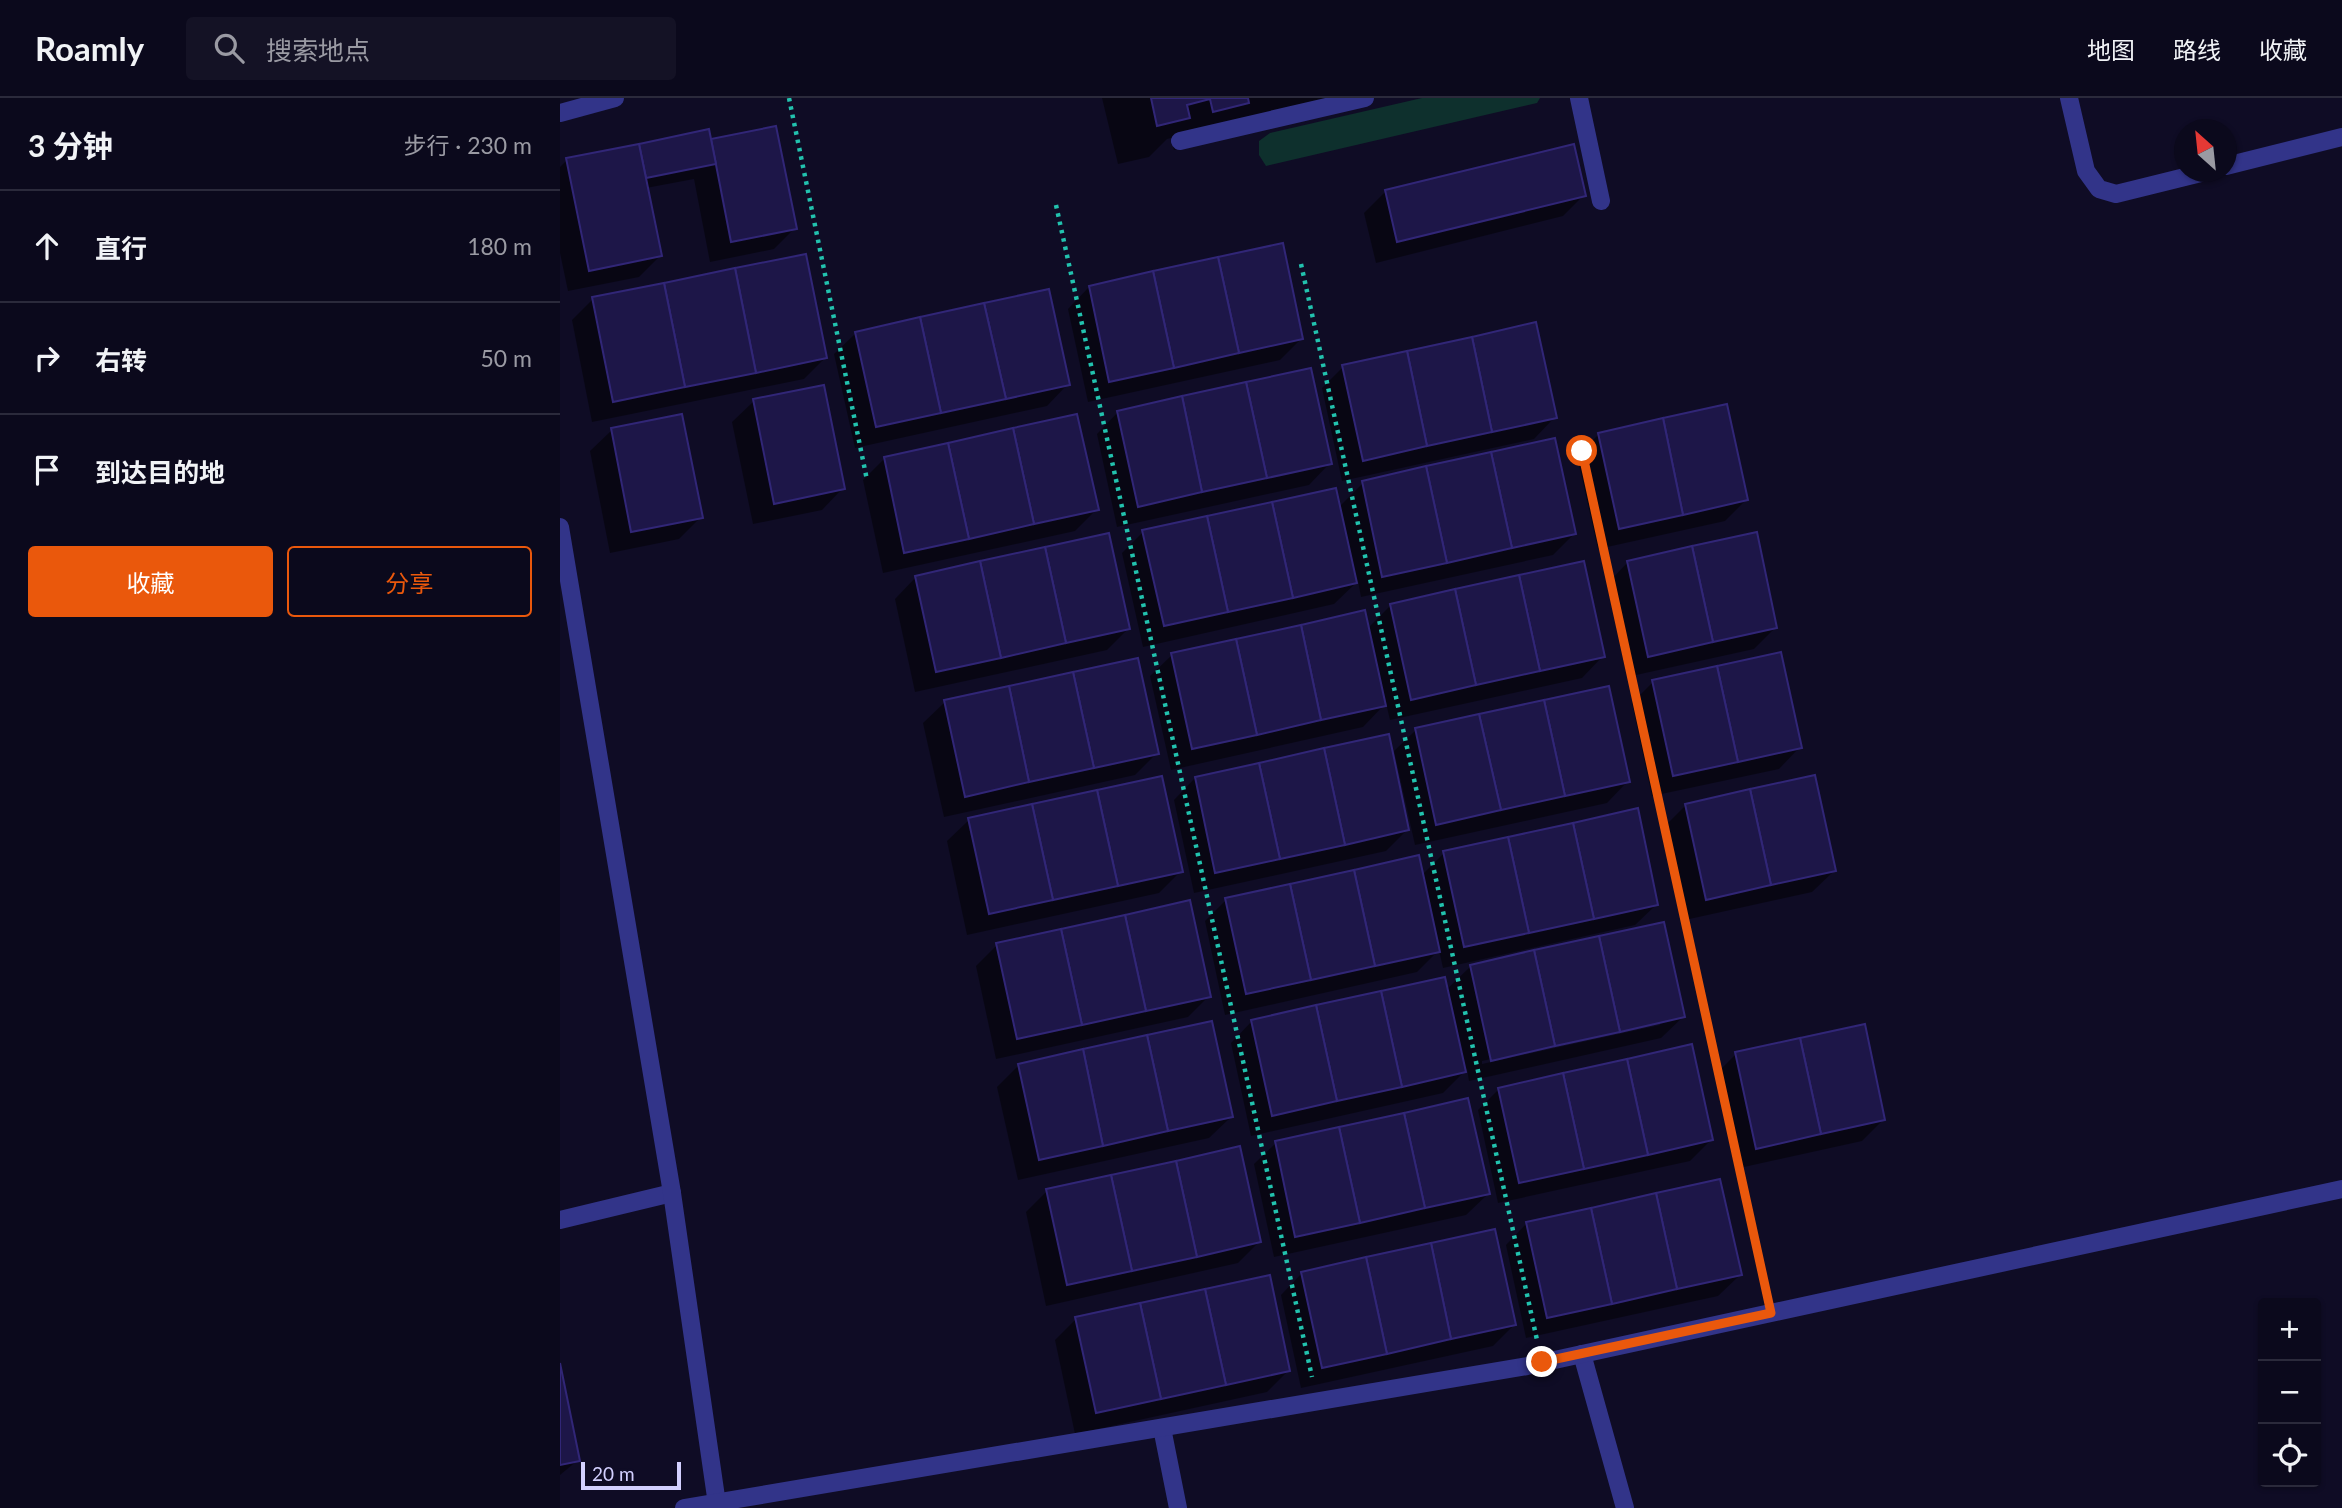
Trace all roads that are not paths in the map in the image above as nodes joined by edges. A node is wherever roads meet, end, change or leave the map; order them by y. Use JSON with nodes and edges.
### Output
{"nodes":[{"id":1,"x":615,"y":98,"type":"edge"},
{"id":2,"x":1365,"y":98,"type":"edge"},
{"id":3,"x":1579,"y":98,"type":"edge"},
{"id":4,"x":2069,"y":98,"type":"edge"},
{"id":5,"x":560,"y":113,"type":"edge"},
{"id":6,"x":2342,"y":136,"type":"edge"},
{"id":7,"x":1180,"y":141,"type":"dead end"},
{"id":8,"x":2237,"y":163,"type":"edge"},
{"id":9,"x":2174,"y":180,"type":"edge"},
{"id":10,"x":1601,"y":201,"type":"dead end"},
{"id":11,"x":560,"y":527,"type":"edge"},
{"id":12,"x":2342,"y":1189,"type":"edge"},
{"id":13,"x":672,"y":1193,"type":"junction"},
{"id":14,"x":560,"y":1220,"type":"edge"},
{"id":15,"x":1582,"y":1354,"type":"junction"},
{"id":16,"x":1162,"y":1428,"type":"junction"},
{"id":17,"x":717,"y":1504,"type":"junction"},
{"id":18,"x":684,"y":1508,"type":"edge"},
{"id":19,"x":1178,"y":1508,"type":"edge"},
{"id":20,"x":1625,"y":1508,"type":"edge"}],
"edges":[{"from":1,"to":5,"type":"street"},
{"from":2,"to":7,"type":"street"},
{"from":3,"to":10,"type":"street"},
{"from":4,"to":9,"type":"street"},
{"from":6,"to":8,"type":"street"},
{"from":11,"to":13,"type":"street"},
{"from":12,"to":15,"type":"street"},
{"from":13,"to":14,"type":"street"},
{"from":13,"to":17,"type":"street"},
{"from":15,"to":16,"type":"street"},
{"from":15,"to":20,"type":"street"},
{"from":16,"to":17,"type":"street"},
{"from":16,"to":19,"type":"street"},
{"from":17,"to":18,"type":"street"}]}
